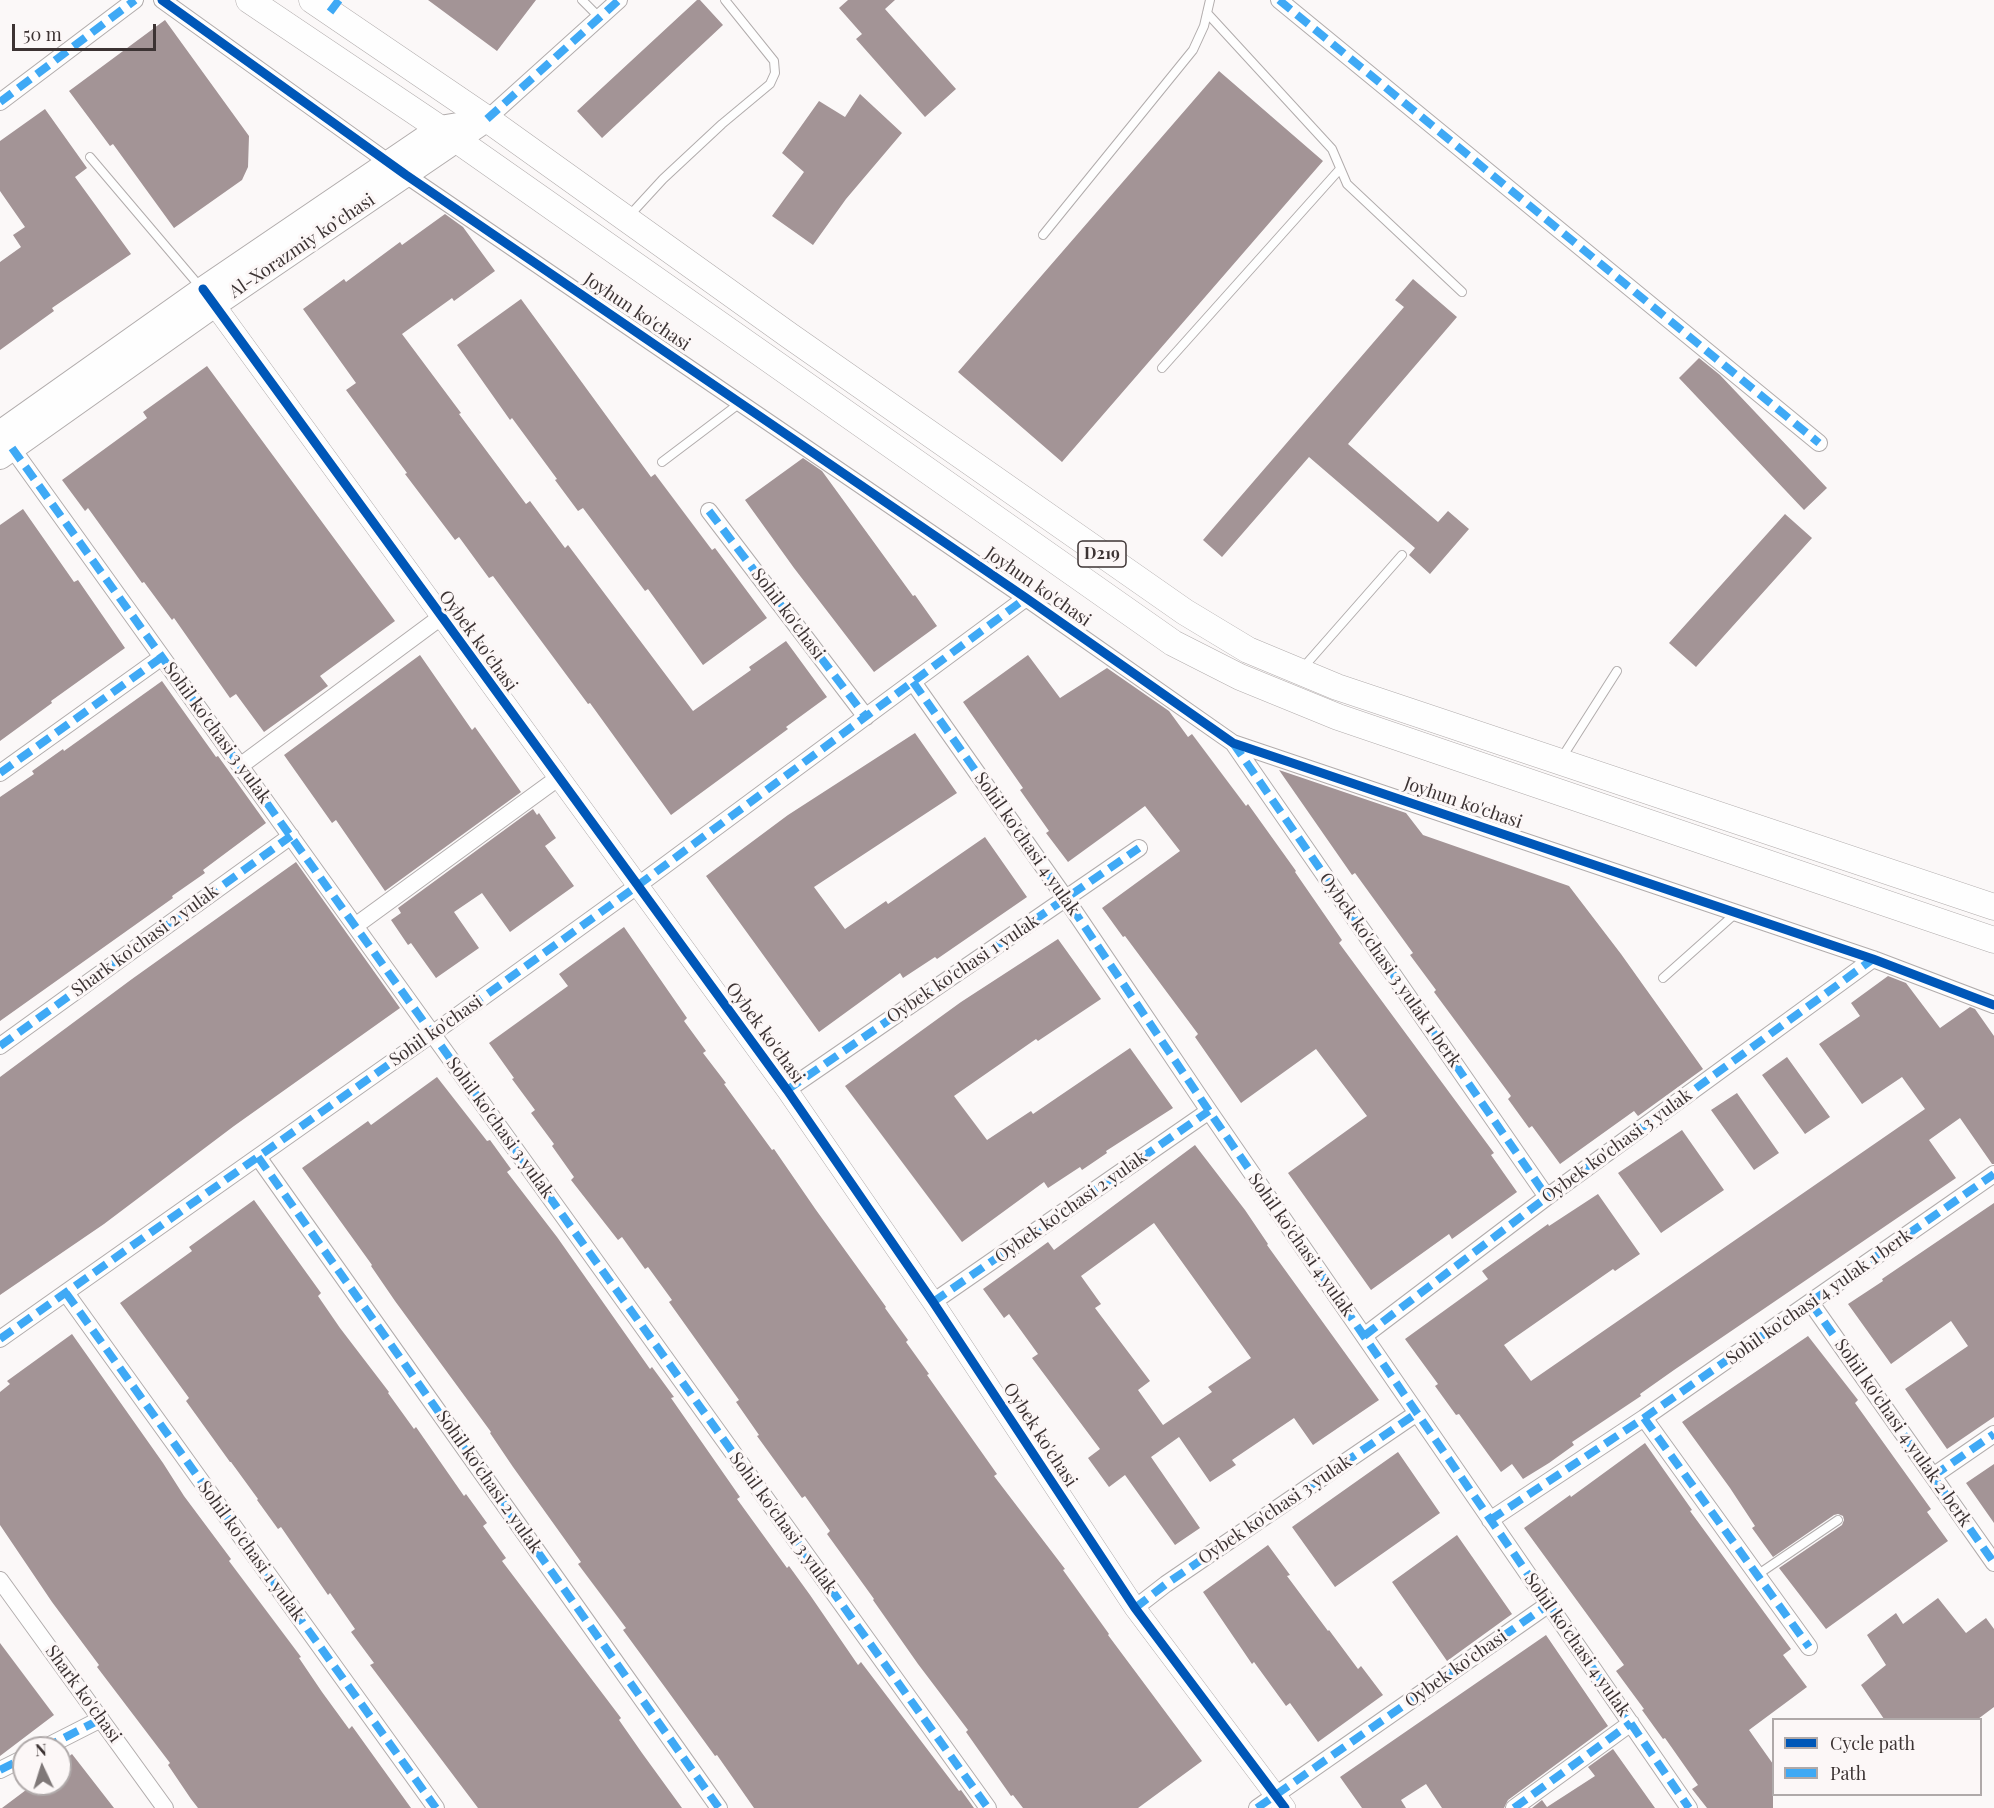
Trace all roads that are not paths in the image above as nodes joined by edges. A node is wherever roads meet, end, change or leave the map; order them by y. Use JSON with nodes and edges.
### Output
{"nodes":[{"id":1,"x":135,"y":0,"type":"edge"},
{"id":2,"x":162,"y":0,"type":"edge"},
{"id":3,"x":249,"y":0,"type":"edge"},
{"id":4,"x":582,"y":0,"type":"edge"},
{"id":5,"x":619,"y":0,"type":"edge"},
{"id":6,"x":726,"y":0,"type":"edge"},
{"id":7,"x":1210,"y":0,"type":"edge"},
{"id":8,"x":1280,"y":0,"type":"edge"},
{"id":9,"x":327,"y":4,"type":"edge"},
{"id":10,"x":1207,"y":13,"type":"junction"},
{"id":11,"x":600,"y":18,"type":"junction"},
{"id":12,"x":0,"y":102,"type":"edge"},
{"id":13,"x":487,"y":119,"type":"junction"},
{"id":14,"x":448,"y":134,"type":"junction"},
{"id":15,"x":90,"y":157,"type":"dead end"},
{"id":16,"x":398,"y":169,"type":"junction"},
{"id":17,"x":1340,"y":169,"type":"junction"},
{"id":18,"x":626,"y":219,"type":"junction"},
{"id":19,"x":1043,"y":235,"type":"dead end"},
{"id":20,"x":1462,"y":292,"type":"dead end"},
{"id":21,"x":208,"y":298,"type":"junction"},
{"id":22,"x":1162,"y":368,"type":"dead end"},
{"id":23,"x":740,"y":403,"type":"junction"},
{"id":24,"x":1819,"y":443,"type":"dead end"},
{"id":25,"x":4,"y":446,"type":"edge"},
{"id":26,"x":662,"y":462,"type":"dead end"},
{"id":27,"x":709,"y":511,"type":"dead end"},
{"id":28,"x":1402,"y":555,"type":"dead end"},
{"id":29,"x":1026,"y":598,"type":"junction"},
{"id":30,"x":441,"y":617,"type":"junction"},
{"id":31,"x":162,"y":657,"type":"junction"},
{"id":32,"x":1300,"y":671,"type":"junction"},
{"id":33,"x":1617,"y":671,"type":"dead end"},
{"id":34,"x":913,"y":682,"type":"junction"},
{"id":35,"x":866,"y":717,"type":"junction"},
{"id":36,"x":1233,"y":743,"type":"junction"},
{"id":37,"x":1559,"y":762,"type":"junction"},
{"id":38,"x":240,"y":766,"type":"junction"},
{"id":39,"x":0,"y":773,"type":"edge"},
{"id":40,"x":558,"y":778,"type":"junction"},
{"id":41,"x":291,"y":836,"type":"junction"},
{"id":42,"x":1139,"y":849,"type":"dead end"},
{"id":43,"x":637,"y":886,"type":"junction"},
{"id":44,"x":1065,"y":899,"type":"junction"},
{"id":45,"x":1994,"y":908,"type":"edge"},
{"id":46,"x":1736,"y":913,"type":"junction"},
{"id":47,"x":355,"y":926,"type":"junction"},
{"id":48,"x":1994,"y":940,"type":"edge"},
{"id":49,"x":1873,"y":959,"type":"junction"},
{"id":50,"x":1663,"y":978,"type":"dead end"},
{"id":51,"x":1994,"y":1005,"type":"edge"},
{"id":52,"x":432,"y":1034,"type":"junction"},
{"id":53,"x":0,"y":1046,"type":"edge"},
{"id":54,"x":787,"y":1090,"type":"junction"},
{"id":55,"x":1209,"y":1111,"type":"junction"},
{"id":56,"x":258,"y":1157,"type":"junction"},
{"id":57,"x":1994,"y":1174,"type":"edge"},
{"id":58,"x":1547,"y":1197,"type":"junction"},
{"id":59,"x":66,"y":1293,"type":"junction"},
{"id":60,"x":933,"y":1302,"type":"junction"},
{"id":61,"x":1811,"y":1303,"type":"junction"},
{"id":62,"x":1364,"y":1336,"type":"junction"},
{"id":63,"x":0,"y":1340,"type":"edge"},
{"id":64,"x":1417,"y":1413,"type":"junction"},
{"id":65,"x":1644,"y":1418,"type":"junction"},
{"id":66,"x":1994,"y":1434,"type":"edge"},
{"id":67,"x":1933,"y":1476,"type":"junction"},
{"id":68,"x":1490,"y":1520,"type":"junction"},
{"id":69,"x":1839,"y":1520,"type":"dead end"},
{"id":70,"x":1994,"y":1563,"type":"edge"},
{"id":71,"x":1757,"y":1575,"type":"junction"},
{"id":72,"x":0,"y":1580,"type":"edge"},
{"id":73,"x":1549,"y":1604,"type":"junction"},
{"id":74,"x":1134,"y":1608,"type":"junction"},
{"id":75,"x":1809,"y":1647,"type":"dead end"},
{"id":76,"x":101,"y":1719,"type":"junction"},
{"id":77,"x":1630,"y":1723,"type":"junction"},
{"id":78,"x":68,"y":1736,"type":"edge"},
{"id":79,"x":1280,"y":1802,"type":"edge"},
{"id":80,"x":165,"y":1808,"type":"edge"},
{"id":81,"x":436,"y":1808,"type":"edge"},
{"id":82,"x":719,"y":1808,"type":"edge"},
{"id":83,"x":988,"y":1808,"type":"edge"},
{"id":84,"x":1257,"y":1808,"type":"edge"},
{"id":85,"x":1515,"y":1808,"type":"edge"},
{"id":86,"x":1689,"y":1808,"type":"edge"}],
"edges":[{"from":1,"to":12,"type":"street"},
{"from":2,"to":16,"type":"street","name":"Joyhun ko'chasi"},
{"from":3,"to":14,"type":"main road","name":"Joyhun ko'chasi","number":"D219"},
{"from":4,"to":11,"type":"lane"},
{"from":5,"to":11,"type":"street"},
{"from":6,"to":18,"type":"lane"},
{"from":7,"to":10,"type":"lane"},
{"from":8,"to":24,"type":"street"},
{"from":9,"to":13,"type":"main road","number":"D219"},
{"from":10,"to":17,"type":"lane"},
{"from":10,"to":19,"type":"lane"},
{"from":11,"to":13,"type":"street"},
{"from":13,"to":14,"type":"main road"},
{"from":13,"to":18,"type":"main road","number":"D219"},
{"from":14,"to":16,"type":"main road","name":"Al-Xorazmiy ko’chasi"},
{"from":14,"to":48,"type":"main road","name":"Joyhun ko'chasi","number":"D219"},
{"from":15,"to":21,"type":"lane"},
{"from":16,"to":21,"type":"main road","name":"Al-Xorazmiy ko’chasi"},
{"from":16,"to":23,"type":"street","name":"Joyhun ko'chasi"},
{"from":17,"to":20,"type":"lane"},
{"from":17,"to":22,"type":"lane"},
{"from":18,"to":32,"type":"main road","number":"D219"},
{"from":21,"to":25,"type":"main road","name":"Al-Xorazmiy ko’chasi"},
{"from":21,"to":30,"type":"street","name":"Oybek ko'chasi"},
{"from":23,"to":26,"type":"lane"},
{"from":23,"to":29,"type":"street","name":"Joyhun ko'chasi"},
{"from":25,"to":31,"type":"street","name":"Sohil ko'chasi 3 yulak"},
{"from":27,"to":35,"type":"street","name":"Sohil ko'chasi"},
{"from":28,"to":32,"type":"lane"},
{"from":29,"to":34,"type":"street","name":"Sohil ko'chasi"},
{"from":29,"to":36,"type":"street","name":"Joyhun ko'chasi"},
{"from":30,"to":38,"type":"street"},
{"from":30,"to":40,"type":"street","name":"Oybek ko'chasi"},
{"from":31,"to":38,"type":"street","name":"Sohil ko'chasi 3 yulak"},
{"from":31,"to":39,"type":"street"},
{"from":32,"to":37,"type":"main road","number":"D219"},
{"from":33,"to":37,"type":"lane"},
{"from":34,"to":35,"type":"street","name":"Sohil ko'chasi"},
{"from":34,"to":44,"type":"street","name":"Sohil ko'chasi 4 yulak"},
{"from":35,"to":43,"type":"street","name":"Sohil ko'chasi"},
{"from":36,"to":46,"type":"street","name":"Joyhun ko'chasi"},
{"from":36,"to":58,"type":"street","name":"Oybek ko'chasi 3 yulak 1 berk"},
{"from":37,"to":45,"type":"main road","number":"D219"},
{"from":38,"to":41,"type":"street","name":"Sohil ko'chasi 3 yulak"},
{"from":40,"to":43,"type":"street","name":"Oybek ko'chasi"},
{"from":40,"to":47,"type":"street"},
{"from":41,"to":47,"type":"street","name":"Sohil ko'chasi 3 yulak"},
{"from":41,"to":53,"type":"street","name":"Shark ko'chasi 2 yulak"},
{"from":42,"to":44,"type":"street","name":"Oybek ko'chasi 1 yulak"},
{"from":43,"to":52,"type":"street","name":"Sohil ko'chasi"},
{"from":43,"to":54,"type":"street","name":"Oybek ko'chasi"},
{"from":44,"to":54,"type":"street","name":"Oybek ko'chasi 1 yulak"},
{"from":44,"to":55,"type":"street","name":"Sohil ko'chasi 4 yulak"},
{"from":46,"to":49,"type":"street","name":"Joyhun ko'chasi"},
{"from":46,"to":50,"type":"lane"},
{"from":47,"to":52,"type":"street","name":"Sohil ko'chasi 3 yulak"},
{"from":49,"to":51,"type":"street","name":"Joyhun ko'chasi"},
{"from":49,"to":58,"type":"street","name":"Oybek ko'chasi 3 yulak"},
{"from":52,"to":56,"type":"street","name":"Sohil ko'chasi"},
{"from":52,"to":83,"type":"street","name":"Sohil ko'chasi 3 yulak"},
{"from":54,"to":60,"type":"street","name":"Oybek ko'chasi"},
{"from":55,"to":60,"type":"street","name":"Oybek ko'chasi 2 yulak"},
{"from":55,"to":62,"type":"street","name":"Sohil ko'chasi 4 yulak"},
{"from":56,"to":59,"type":"street","name":"Sohil ko'chasi"},
{"from":56,"to":82,"type":"street","name":"Sohil ko'chasi 2 yulak"},
{"from":57,"to":61,"type":"street","name":"Sohil ko'chasi 4 yulak 1 berk"},
{"from":58,"to":62,"type":"street","name":"Oybek ko'chasi 3 yulak"},
{"from":59,"to":63,"type":"street","name":"Sohil ko'chasi"},
{"from":59,"to":81,"type":"street","name":"Sohil ko'chasi 1 yulak"},
{"from":60,"to":74,"type":"street","name":"Oybek ko'chasi"},
{"from":61,"to":65,"type":"street","name":"Sohil ko'chasi 4 yulak 1 berk"},
{"from":61,"to":67,"type":"street","name":"Sohil ko'chasi 4 yulak 2 berk"},
{"from":62,"to":64,"type":"street","name":"Sohil ko'chasi 4 yulak"},
{"from":64,"to":68,"type":"street","name":"Sohil ko'chasi 4 yulak"},
{"from":64,"to":74,"type":"street","name":"Oybek ko'chasi 3 yulak"},
{"from":65,"to":68,"type":"street","name":"Sohil ko'chasi 4 yulak 1 berk"},
{"from":65,"to":71,"type":"street"},
{"from":66,"to":67,"type":"street"},
{"from":67,"to":70,"type":"street","name":"Sohil ko'chasi 4 yulak 2 berk"},
{"from":68,"to":73,"type":"street","name":"Sohil ko'chasi 4 yulak"},
{"from":69,"to":71,"type":"lane"},
{"from":71,"to":75,"type":"street"},
{"from":72,"to":76,"type":"street","name":"Shark ko'chasi"},
{"from":73,"to":77,"type":"street","name":"Sohil ko'chasi 4 yulak"},
{"from":73,"to":79,"type":"street","name":"Oybek ko'chasi"},
{"from":74,"to":79,"type":"street","name":"Oybek ko'chasi"},
{"from":76,"to":78,"type":"street"},
{"from":76,"to":80,"type":"street","name":"Shark ko'chasi"},
{"from":77,"to":85,"type":"street"},
{"from":77,"to":86,"type":"street","name":"Sohil ko'chasi 4 yulak"},
{"from":79,"to":84,"type":"street"}]}
